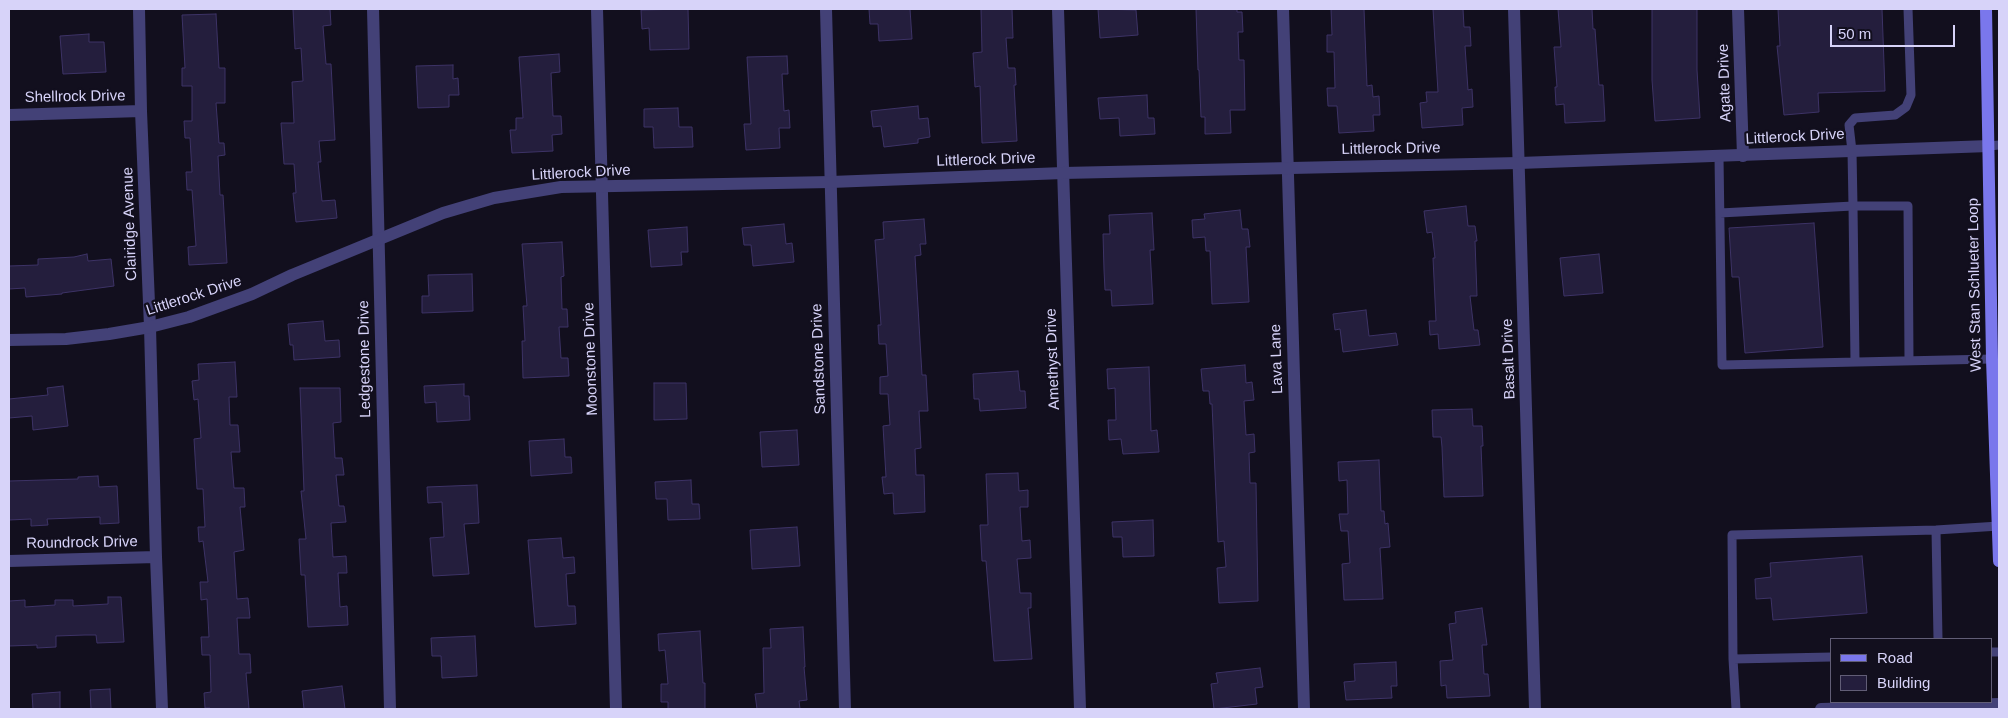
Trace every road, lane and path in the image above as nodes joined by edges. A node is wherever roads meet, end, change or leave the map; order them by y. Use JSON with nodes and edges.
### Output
{"nodes":[{"id":1,"x":139,"y":9,"type":"edge"},
{"id":2,"x":373,"y":9,"type":"edge"},
{"id":3,"x":597,"y":9,"type":"edge"},
{"id":4,"x":826,"y":9,"type":"edge"},
{"id":5,"x":1058,"y":9,"type":"edge"},
{"id":6,"x":1283,"y":9,"type":"edge"},
{"id":7,"x":1514,"y":9,"type":"edge"},
{"id":8,"x":1738,"y":9,"type":"edge"},
{"id":9,"x":1908,"y":9,"type":"edge"},
{"id":10,"x":1986,"y":9,"type":"edge"},
{"id":11,"x":141,"y":111,"type":"junction"},
{"id":12,"x":9,"y":115,"type":"edge"},
{"id":13,"x":1994,"y":146,"type":"edge"},
{"id":14,"x":1852,"y":151,"type":"junction"},
{"id":15,"x":1743,"y":156,"type":"junction"},
{"id":16,"x":1718,"y":157,"type":"junction"},
{"id":17,"x":1519,"y":162,"type":"junction"},
{"id":18,"x":1288,"y":167,"type":"junction"},
{"id":19,"x":1063,"y":173,"type":"junction"},
{"id":20,"x":831,"y":182,"type":"junction"},
{"id":21,"x":602,"y":187,"type":"junction"},
{"id":22,"x":1852,"y":206,"type":"junction"},
{"id":23,"x":1720,"y":213,"type":"junction"},
{"id":24,"x":379,"y":240,"type":"junction"},
{"id":25,"x":150,"y":327,"type":"junction"},
{"id":26,"x":1995,"y":331,"type":"edge"},
{"id":27,"x":9,"y":340,"type":"edge"},
{"id":28,"x":1992,"y":358,"type":"junction"},
{"id":29,"x":1909,"y":360,"type":"junction"},
{"id":30,"x":1855,"y":361,"type":"junction"},
{"id":31,"x":1999,"y":526,"type":"edge"},
{"id":32,"x":1936,"y":530,"type":"junction"},
{"id":33,"x":156,"y":557,"type":"junction"},
{"id":34,"x":9,"y":561,"type":"edge"},
{"id":35,"x":1999,"y":561,"type":"edge"},
{"id":36,"x":1938,"y":638,"type":"edge"},
{"id":37,"x":1830,"y":657,"type":"edge"},
{"id":38,"x":1733,"y":659,"type":"junction"},
{"id":39,"x":1999,"y":704,"type":"edge"},
{"id":40,"x":162,"y":709,"type":"edge"},
{"id":41,"x":390,"y":709,"type":"edge"},
{"id":42,"x":616,"y":709,"type":"edge"},
{"id":43,"x":845,"y":709,"type":"edge"},
{"id":44,"x":1080,"y":709,"type":"edge"},
{"id":45,"x":1304,"y":709,"type":"edge"},
{"id":46,"x":1535,"y":709,"type":"edge"},
{"id":47,"x":1736,"y":709,"type":"edge"},
{"id":48,"x":1820,"y":709,"type":"edge"}],
"edges":[{"from":1,"to":11,"type":"street","name":"Clairidge Avenue"},
{"from":2,"to":24,"type":"street","name":"Ledgestone Drive"},
{"from":3,"to":21,"type":"street","name":"Moonstone Drive"},
{"from":4,"to":20,"type":"street","name":"Sandstone Drive"},
{"from":5,"to":19,"type":"street","name":"Amethyst Drive"},
{"from":6,"to":18,"type":"street","name":"Lava Lane"},
{"from":7,"to":17,"type":"street","name":"Basalt Drive"},
{"from":8,"to":15,"type":"street","name":"Agate Drive"},
{"from":9,"to":14,"type":"lane"},
{"from":10,"to":13,"type":"main road","name":"West Stan Schlueter Loop"},
{"from":11,"to":12,"type":"street","name":"Shellrock Drive"},
{"from":11,"to":25,"type":"street","name":"Clairidge Avenue"},
{"from":13,"to":14,"type":"street","name":"Littlerock Drive"},
{"from":13,"to":26,"type":"main road","name":"West Stan Schlueter Loop"},
{"from":14,"to":15,"type":"street","name":"Littlerock Drive"},
{"from":14,"to":22,"type":"lane"},
{"from":15,"to":16,"type":"street","name":"Littlerock Drive"},
{"from":16,"to":17,"type":"street","name":"Littlerock Drive"},
{"from":16,"to":23,"type":"lane"},
{"from":17,"to":18,"type":"street","name":"Littlerock Drive"},
{"from":17,"to":46,"type":"street","name":"Basalt Drive"},
{"from":18,"to":19,"type":"street","name":"Littlerock Drive"},
{"from":18,"to":45,"type":"street","name":"Lava Lane"},
{"from":19,"to":20,"type":"street","name":"Littlerock Drive"},
{"from":19,"to":44,"type":"street","name":"Amethyst Drive"},
{"from":20,"to":21,"type":"street","name":"Littlerock Drive"},
{"from":20,"to":43,"type":"street","name":"Sandstone Drive"},
{"from":21,"to":24,"type":"street","name":"Littlerock Drive"},
{"from":21,"to":42,"type":"street","name":"Moonstone Drive"},
{"from":22,"to":23,"type":"lane"},
{"from":22,"to":29,"type":"lane"},
{"from":22,"to":30,"type":"lane"},
{"from":23,"to":30,"type":"lane"},
{"from":24,"to":25,"type":"street","name":"Littlerock Drive"},
{"from":24,"to":41,"type":"street","name":"Ledgestone Drive"},
{"from":25,"to":27,"type":"street","name":"Littlerock Drive"},
{"from":25,"to":33,"type":"street","name":"Clairidge Avenue"},
{"from":26,"to":28,"type":"main road","name":"West Stan Schlueter Loop"},
{"from":28,"to":29,"type":"lane"},
{"from":28,"to":31,"type":"main road","name":"West Stan Schlueter Loop"},
{"from":29,"to":30,"type":"lane"},
{"from":31,"to":32,"type":"lane"},
{"from":31,"to":35,"type":"main road","name":"West Stan Schlueter Loop"},
{"from":32,"to":36,"type":"lane"},
{"from":32,"to":38,"type":"lane"},
{"from":33,"to":34,"type":"street","name":"Roundrock Drive"},
{"from":33,"to":40,"type":"street"},
{"from":37,"to":38,"type":"lane"},
{"from":38,"to":47,"type":"lane"},
{"from":39,"to":48,"type":"street"}]}
